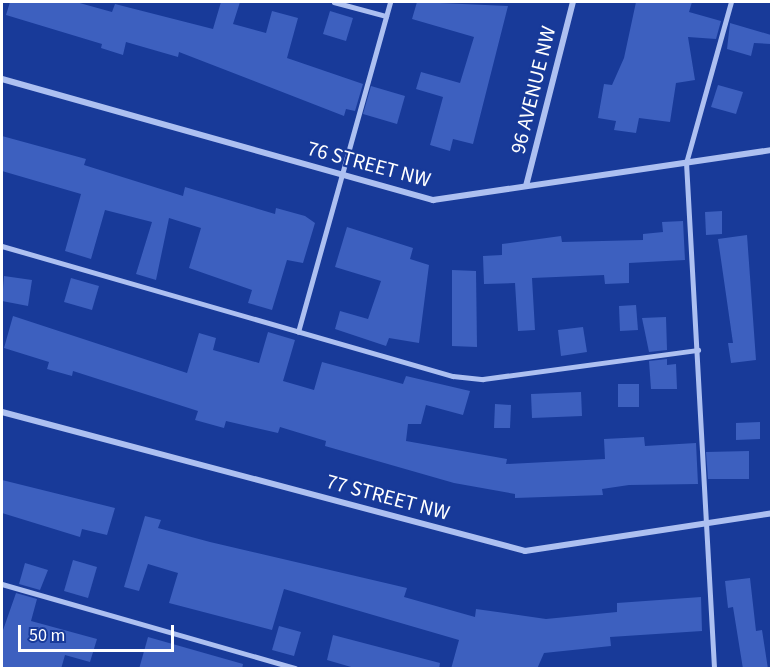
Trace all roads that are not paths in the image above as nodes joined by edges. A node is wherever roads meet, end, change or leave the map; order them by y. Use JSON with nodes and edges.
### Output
{"nodes":[{"id":1,"x":334,"y":2,"type":"edge"},
{"id":2,"x":390,"y":2,"type":"edge"},
{"id":3,"x":573,"y":2,"type":"edge"},
{"id":4,"x":731,"y":2,"type":"edge"},
{"id":5,"x":386,"y":16,"type":"junction"},
{"id":6,"x":2,"y":80,"type":"edge"},
{"id":7,"x":771,"y":150,"type":"edge"},
{"id":8,"x":686,"y":163,"type":"junction"},
{"id":9,"x":341,"y":174,"type":"junction"},
{"id":10,"x":526,"y":186,"type":"junction"},
{"id":11,"x":2,"y":246,"type":"edge"},
{"id":12,"x":298,"y":332,"type":"junction"},
{"id":13,"x":698,"y":350,"type":"junction"},
{"id":14,"x":2,"y":412,"type":"edge"},
{"id":15,"x":771,"y":513,"type":"edge"},
{"id":16,"x":707,"y":521,"type":"junction"},
{"id":17,"x":2,"y":584,"type":"edge"},
{"id":18,"x":295,"y":669,"type":"edge"},
{"id":19,"x":714,"y":669,"type":"edge"}],
"edges":[{"from":1,"to":5,"type":"lane"},
{"from":2,"to":5,"type":"lane"},
{"from":3,"to":10,"type":"street","name":"96 AVENUE NW"},
{"from":4,"to":8,"type":"lane"},
{"from":5,"to":9,"type":"lane"},
{"from":6,"to":9,"type":"street","name":"76 STREET NW"},
{"from":7,"to":8,"type":"street","name":"76 STREET NW"},
{"from":8,"to":10,"type":"street","name":"76 STREET NW"},
{"from":8,"to":13,"type":"lane"},
{"from":9,"to":10,"type":"street","name":"76 STREET NW"},
{"from":9,"to":12,"type":"lane"},
{"from":11,"to":12,"type":"lane"},
{"from":12,"to":13,"type":"lane"},
{"from":13,"to":16,"type":"lane"},
{"from":14,"to":16,"type":"street","name":"77 STREET NW"},
{"from":15,"to":16,"type":"street","name":"77 STREET NW"},
{"from":16,"to":19,"type":"lane"},
{"from":17,"to":18,"type":"lane"}]}
